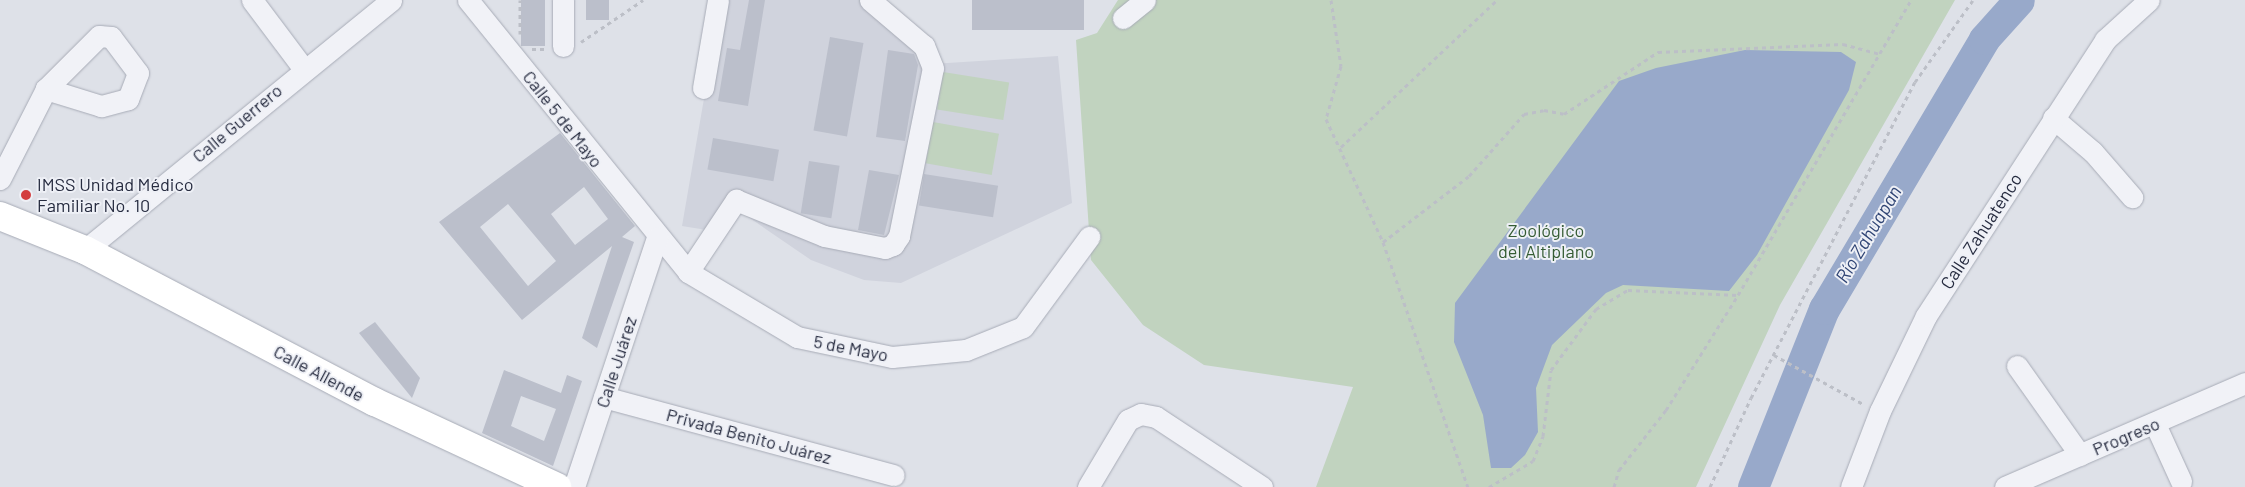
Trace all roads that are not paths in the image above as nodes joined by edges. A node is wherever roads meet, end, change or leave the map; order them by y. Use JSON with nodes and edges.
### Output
{"nodes":[{"id":1,"x":252,"y":0,"type":"edge"},
{"id":2,"x":391,"y":0,"type":"edge"},
{"id":3,"x":468,"y":0,"type":"edge"},
{"id":4,"x":563,"y":0,"type":"edge"},
{"id":5,"x":718,"y":0,"type":"edge"},
{"id":6,"x":870,"y":0,"type":"edge"},
{"id":7,"x":1145,"y":0,"type":"edge"},
{"id":8,"x":2149,"y":0,"type":"edge"},
{"id":9,"x":1123,"y":18,"type":"dead end"},
{"id":10,"x":556,"y":48,"type":"road end"},
{"id":11,"x":303,"y":68,"type":"junction"},
{"id":12,"x":703,"y":88,"type":"dead end"},
{"id":13,"x":46,"y":89,"type":"dead end"},
{"id":14,"x":2053,"y":118,"type":"junction"},
{"id":15,"x":0,"y":179,"type":"edge"},
{"id":16,"x":2132,"y":197,"type":"dead end"},
{"id":17,"x":0,"y":216,"type":"edge"},
{"id":18,"x":657,"y":237,"type":"junction"},
{"id":19,"x":1089,"y":237,"type":"dead end"},
{"id":20,"x":85,"y":250,"type":"junction"},
{"id":21,"x":688,"y":272,"type":"junction"},
{"id":22,"x":2017,"y":366,"type":"dead end"},
{"id":23,"x":2245,"y":383,"type":"edge"},
{"id":24,"x":604,"y":397,"type":"junction"},
{"id":25,"x":2155,"y":424,"type":"junction"},
{"id":26,"x":2080,"y":455,"type":"junction"},
{"id":27,"x":894,"y":475,"type":"dead end"},
{"id":28,"x":2181,"y":481,"type":"dead end"},
{"id":29,"x":557,"y":487,"type":"edge"},
{"id":30,"x":574,"y":487,"type":"edge"},
{"id":31,"x":1088,"y":487,"type":"edge"},
{"id":32,"x":1262,"y":487,"type":"edge"},
{"id":33,"x":1851,"y":487,"type":"edge"},
{"id":34,"x":2005,"y":487,"type":"edge"}],
"edges":[{"from":1,"to":11,"type":"street"},
{"from":2,"to":11,"type":"street","name":"Calle Guerrero"},
{"from":3,"to":18,"type":"street","name":"Calle 5 de Mayo"},
{"from":4,"to":10,"type":"street"},
{"from":5,"to":12,"type":"street"},
{"from":6,"to":21,"type":"street"},
{"from":7,"to":9,"type":"street"},
{"from":8,"to":14,"type":"street","name":"Calle Zahuatenco"},
{"from":11,"to":20,"type":"street","name":"Calle Guerrero"},
{"from":13,"to":15,"type":"street"},
{"from":14,"to":16,"type":"street"},
{"from":14,"to":33,"type":"street","name":"Calle Zahuatenco"},
{"from":17,"to":20,"type":"main road","name":"Calle Allende"},
{"from":18,"to":21,"type":"street","name":"5 de Mayo"},
{"from":18,"to":24,"type":"street","name":"Calle Juárez"},
{"from":19,"to":21,"type":"street","name":"5 de Mayo"},
{"from":20,"to":29,"type":"main road","name":"Calle Allende"},
{"from":22,"to":26,"type":"street"},
{"from":23,"to":25,"type":"street","name":"Progreso"},
{"from":24,"to":27,"type":"street","name":"Privada Benito Juárez"},
{"from":24,"to":30,"type":"street","name":"Calle Juárez"},
{"from":25,"to":26,"type":"street","name":"Progreso"},
{"from":25,"to":28,"type":"street"},
{"from":26,"to":34,"type":"street","name":"Progreso"},
{"from":31,"to":32,"type":"street"}]}
